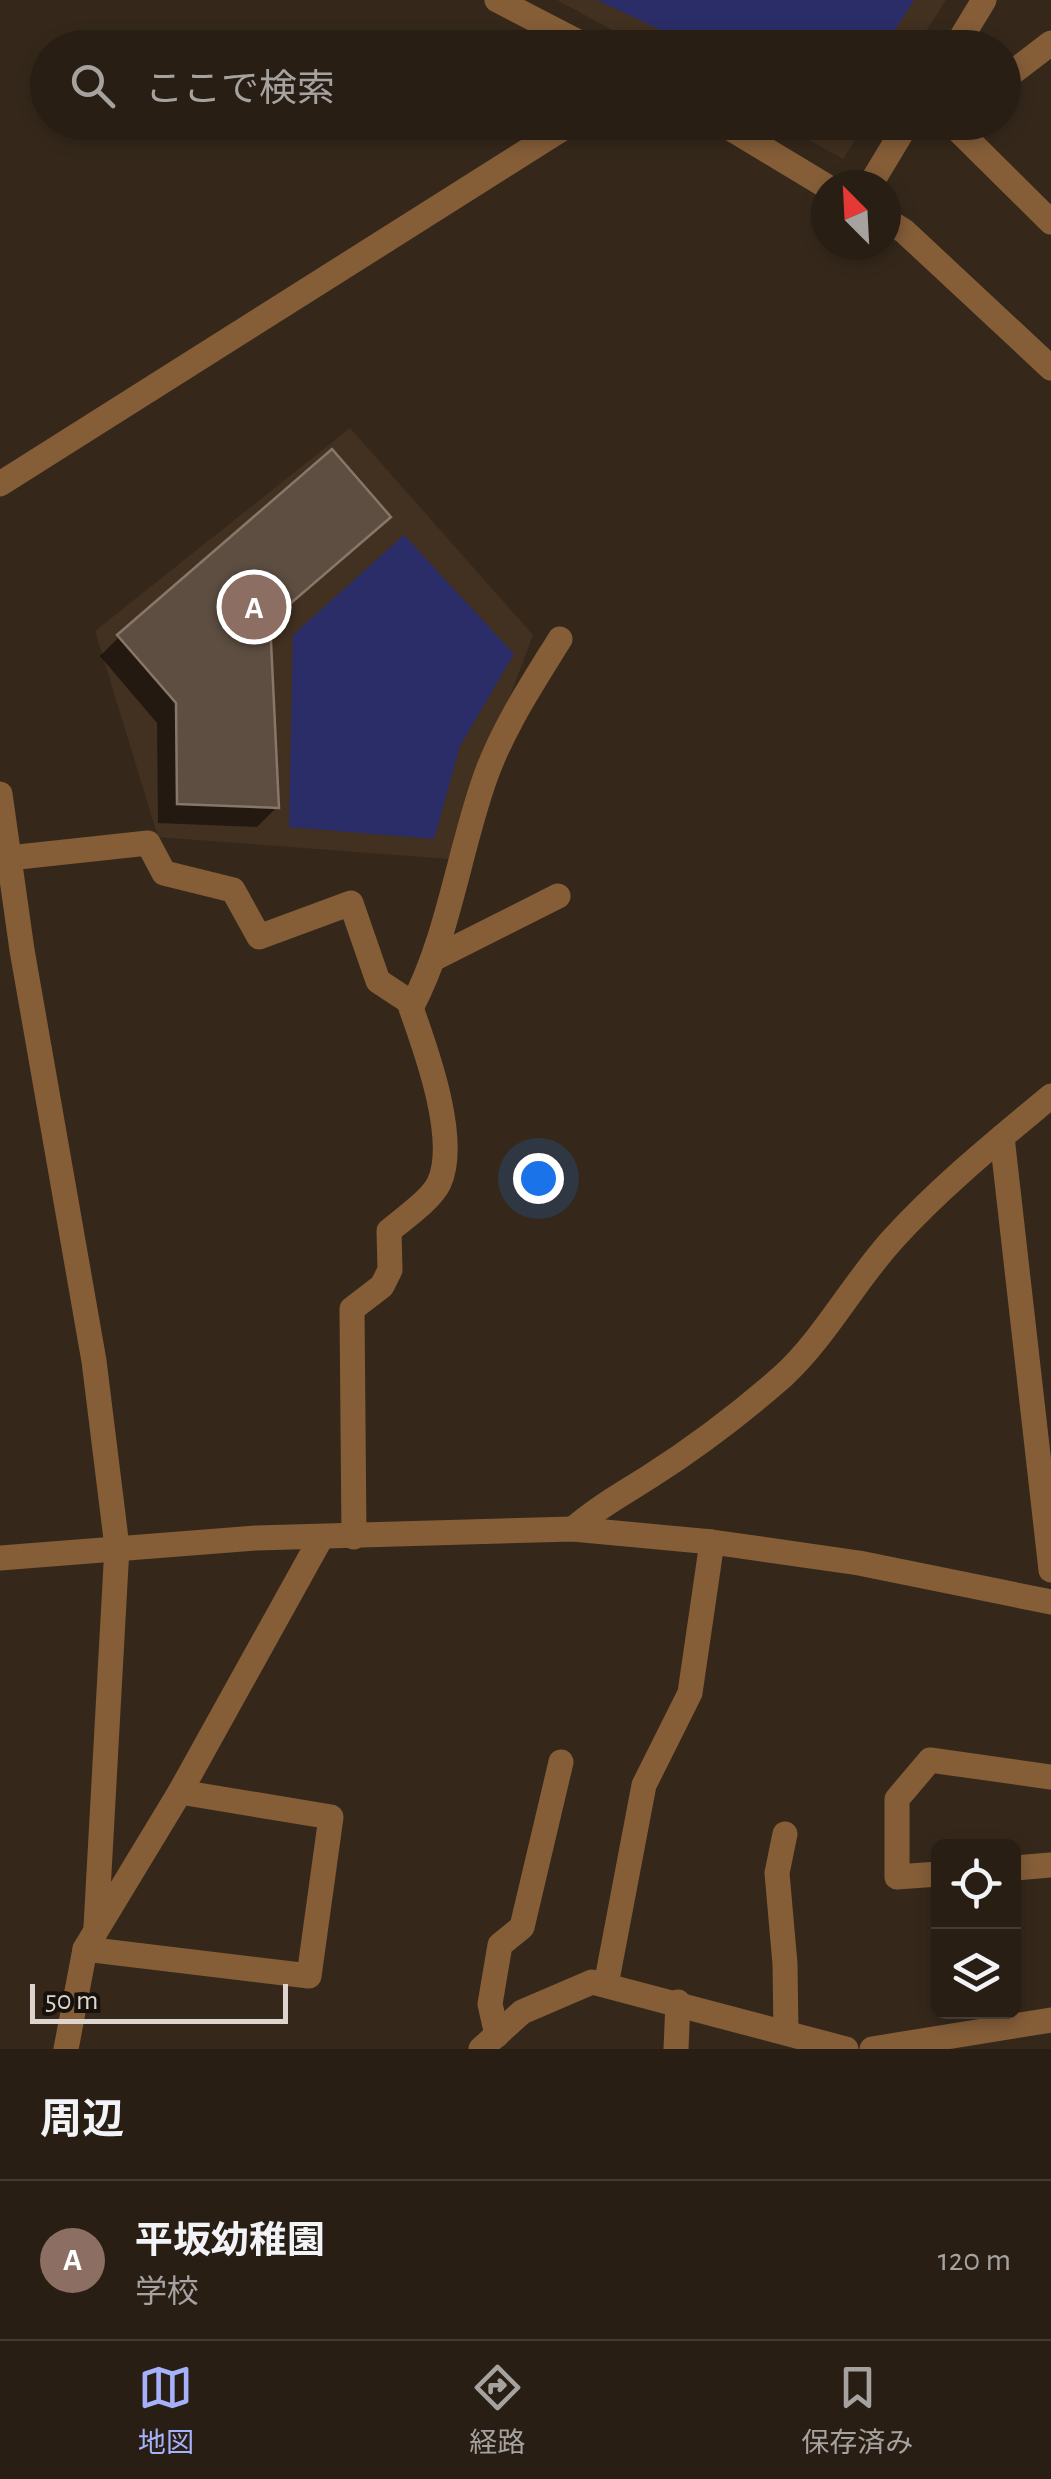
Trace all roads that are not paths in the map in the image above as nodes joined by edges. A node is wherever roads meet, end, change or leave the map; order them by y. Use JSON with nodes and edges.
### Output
{"nodes":[{"id":1,"x":497,"y":0,"type":"edge"},
{"id":2,"x":984,"y":0,"type":"edge"},
{"id":3,"x":555,"y":30,"type":"edge"},
{"id":4,"x":966,"y":30,"type":"edge"},
{"id":5,"x":1051,"y":43,"type":"edge"},
{"id":6,"x":1021,"y":66,"type":"edge"},
{"id":7,"x":545,"y":140,"type":"edge"},
{"id":8,"x":750,"y":140,"type":"edge"},
{"id":9,"x":897,"y":140,"type":"edge"},
{"id":10,"x":968,"y":140,"type":"edge"},
{"id":11,"x":879,"y":170,"type":"edge"},
{"id":12,"x":811,"y":176,"type":"edge"},
{"id":13,"x":1049,"y":219,"type":"edge"},
{"id":14,"x":901,"y":229,"type":"edge"},
{"id":15,"x":1051,"y":368,"type":"edge"},
{"id":16,"x":0,"y":484,"type":"edge"},
{"id":17,"x":560,"y":639,"type":"dead end"},
{"id":18,"x":0,"y":794,"type":"edge"},
{"id":19,"x":9,"y":858,"type":"junction"},
{"id":20,"x":558,"y":896,"type":"dead end"},
{"id":21,"x":11,"y":952,"type":"edge"},
{"id":22,"x":433,"y":958,"type":"junction"},
{"id":23,"x":413,"y":1004,"type":"junction"},
{"id":24,"x":1051,"y":1096,"type":"edge"},
{"id":25,"x":1002,"y":1137,"type":"junction"},
{"id":26,"x":574,"y":1529,"type":"junction"},
{"id":27,"x":354,"y":1537,"type":"junction"},
{"id":28,"x":321,"y":1538,"type":"junction"},
{"id":29,"x":712,"y":1542,"type":"junction"},
{"id":30,"x":117,"y":1547,"type":"junction"},
{"id":31,"x":0,"y":1558,"type":"edge"},
{"id":32,"x":1051,"y":1570,"type":"edge"},
{"id":33,"x":1051,"y":1602,"type":"edge"},
{"id":34,"x":562,"y":1762,"type":"dead end"},
{"id":35,"x":1051,"y":1777,"type":"edge"},
{"id":36,"x":180,"y":1792,"type":"junction"},
{"id":37,"x":786,"y":1834,"type":"dead end"},
{"id":38,"x":1051,"y":1865,"type":"edge"},
{"id":39,"x":1021,"y":1867,"type":"edge"},
{"id":40,"x":931,"y":1875,"type":"edge"},
{"id":41,"x":91,"y":1938,"type":"junction"},
{"id":42,"x":606,"y":1985,"type":"junction"},
{"id":43,"x":678,"y":2002,"type":"junction"},
{"id":44,"x":1051,"y":2020,"type":"edge"},
{"id":45,"x":786,"y":2032,"type":"junction"},
{"id":46,"x":489,"y":2042,"type":"edge"},
{"id":47,"x":66,"y":2049,"type":"edge"},
{"id":48,"x":676,"y":2049,"type":"edge"},
{"id":49,"x":846,"y":2049,"type":"edge"},
{"id":50,"x":872,"y":2049,"type":"edge"}],
"edges":[{"from":1,"to":3,"type":"street"},
{"from":2,"to":4,"type":"street"},
{"from":5,"to":6,"type":"street"},
{"from":7,"to":16,"type":"street"},
{"from":8,"to":12,"type":"street"},
{"from":9,"to":11,"type":"street"},
{"from":10,"to":13,"type":"street"},
{"from":14,"to":15,"type":"street"},
{"from":17,"to":22,"type":"street"},
{"from":18,"to":19,"type":"street"},
{"from":19,"to":21,"type":"street"},
{"from":19,"to":23,"type":"street"},
{"from":20,"to":22,"type":"street"},
{"from":21,"to":30,"type":"street"},
{"from":22,"to":23,"type":"street"},
{"from":23,"to":27,"type":"street"},
{"from":24,"to":25,"type":"street"},
{"from":25,"to":26,"type":"street"},
{"from":25,"to":32,"type":"street"},
{"from":26,"to":27,"type":"street"},
{"from":26,"to":29,"type":"street"},
{"from":27,"to":28,"type":"street"},
{"from":28,"to":30,"type":"street"},
{"from":28,"to":36,"type":"street"},
{"from":29,"to":33,"type":"street"},
{"from":29,"to":42,"type":"street"},
{"from":30,"to":31,"type":"street"},
{"from":30,"to":41,"type":"street"},
{"from":34,"to":46,"type":"street"},
{"from":35,"to":40,"type":"street"},
{"from":36,"to":41,"type":"street"},
{"from":36,"to":41,"type":"street"},
{"from":37,"to":45,"type":"street"},
{"from":38,"to":39,"type":"street"},
{"from":41,"to":47,"type":"street"},
{"from":42,"to":43,"type":"street"},
{"from":42,"to":46,"type":"street"},
{"from":43,"to":45,"type":"street"},
{"from":43,"to":48,"type":"street"},
{"from":44,"to":50,"type":"street"},
{"from":45,"to":49,"type":"street"}]}
